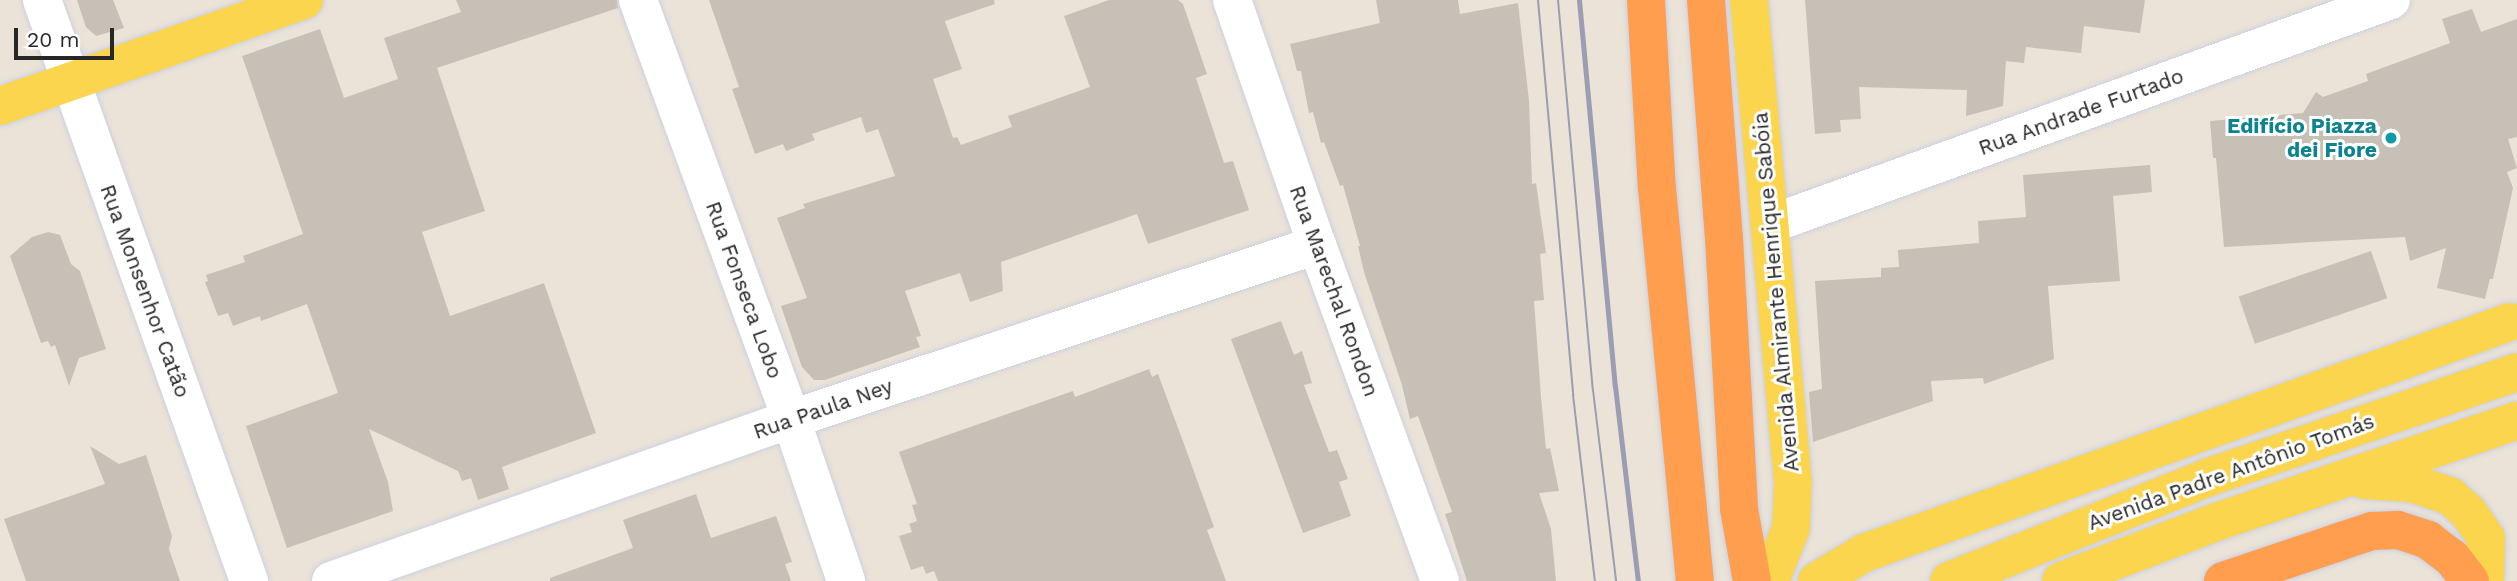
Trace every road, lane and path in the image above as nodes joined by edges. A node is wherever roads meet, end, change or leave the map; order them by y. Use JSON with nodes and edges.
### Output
{"nodes":[{"id":1,"x":42,"y":0,"type":"edge"},
{"id":2,"x":304,"y":0,"type":"edge"},
{"id":3,"x":638,"y":0,"type":"edge"},
{"id":4,"x":1232,"y":0,"type":"edge"},
{"id":5,"x":1646,"y":0,"type":"edge"},
{"id":6,"x":1706,"y":0,"type":"edge"},
{"id":7,"x":1749,"y":0,"type":"edge"},
{"id":8,"x":2391,"y":0,"type":"edge"},
{"id":9,"x":71,"y":81,"type":"junction"},
{"id":10,"x":0,"y":106,"type":"edge"},
{"id":11,"x":1771,"y":224,"type":"junction"},
{"id":12,"x":1317,"y":245,"type":"junction"},
{"id":13,"x":2513,"y":319,"type":"edge"},
{"id":14,"x":2517,"y":372,"type":"edge"},
{"id":15,"x":2431,"y":400,"type":"junction"},
{"id":16,"x":791,"y":419,"type":"junction"},
{"id":17,"x":2517,"y":421,"type":"edge"},
{"id":18,"x":2369,"y":422,"type":"junction"},
{"id":19,"x":2150,"y":452,"type":"junction"},
{"id":20,"x":2341,"y":478,"type":"junction"},
{"id":21,"x":1791,"y":528,"type":"junction"},
{"id":22,"x":1864,"y":553,"type":"junction"},
{"id":23,"x":249,"y":581,"type":"edge"},
{"id":24,"x":331,"y":581,"type":"edge"},
{"id":25,"x":846,"y":581,"type":"edge"},
{"id":26,"x":1440,"y":581,"type":"edge"},
{"id":27,"x":1695,"y":581,"type":"edge"},
{"id":28,"x":1752,"y":581,"type":"edge"},
{"id":29,"x":1770,"y":581,"type":"edge"},
{"id":30,"x":1816,"y":581,"type":"edge"},
{"id":31,"x":1948,"y":581,"type":"edge"},
{"id":32,"x":2060,"y":581,"type":"edge"},
{"id":33,"x":2223,"y":581,"type":"edge"},
{"id":34,"x":2470,"y":581,"type":"edge"},
{"id":35,"x":2485,"y":581,"type":"edge"}],
"edges":[{"from":1,"to":9,"type":"street","name":"Rua Monsenhor Catão"},
{"from":2,"to":9,"type":"main road"},
{"from":3,"to":16,"type":"street","name":"Rua Fonseca Lobo"},
{"from":4,"to":12,"type":"street","name":"Rua Marechal Rondon"},
{"from":5,"to":27,"type":"highway"},
{"from":6,"to":28,"type":"highway"},
{"from":7,"to":11,"type":"main road","name":"Avenida Almirante Henrique Sabóia"},
{"from":8,"to":11,"type":"street","name":"Rua Andrade Furtado"},
{"from":9,"to":10,"type":"main road"},
{"from":9,"to":23,"type":"street","name":"Rua Monsenhor Catão"},
{"from":11,"to":21,"type":"main road","name":"Avenida Almirante Henrique Sabóia"},
{"from":12,"to":16,"type":"street","name":"Rua Paula Ney"},
{"from":12,"to":26,"type":"street","name":"Rua Marechal Rondon"},
{"from":13,"to":15,"type":"main road"},
{"from":13,"to":19,"type":"main road"},
{"from":14,"to":15,"type":"main road","name":"Avenida Padre Antônio Tomás"},
{"from":15,"to":18,"type":"main road","name":"Avenida Padre Antônio Tomás"},
{"from":16,"to":24,"type":"street","name":"Rua Paula Ney"},
{"from":16,"to":25,"type":"street","name":"Rua Fonseca Lobo"},
{"from":17,"to":20,"type":"main road","name":"Avenida Padre Antônio Tomás"},
{"from":18,"to":19,"type":"main road"},
{"from":18,"to":31,"type":"main road","name":"Avenida Padre Antônio Tomás"},
{"from":19,"to":22,"type":"main road"},
{"from":20,"to":32,"type":"main road","name":"Avenida Padre Antônio Tomás"},
{"from":20,"to":35,"type":"main road"},
{"from":21,"to":22,"type":"main road"},
{"from":21,"to":29,"type":"main road","name":"Avenida Almirante Henrique Sabóia"},
{"from":22,"to":30,"type":"main road"},
{"from":33,"to":34,"type":"highway"}]}
